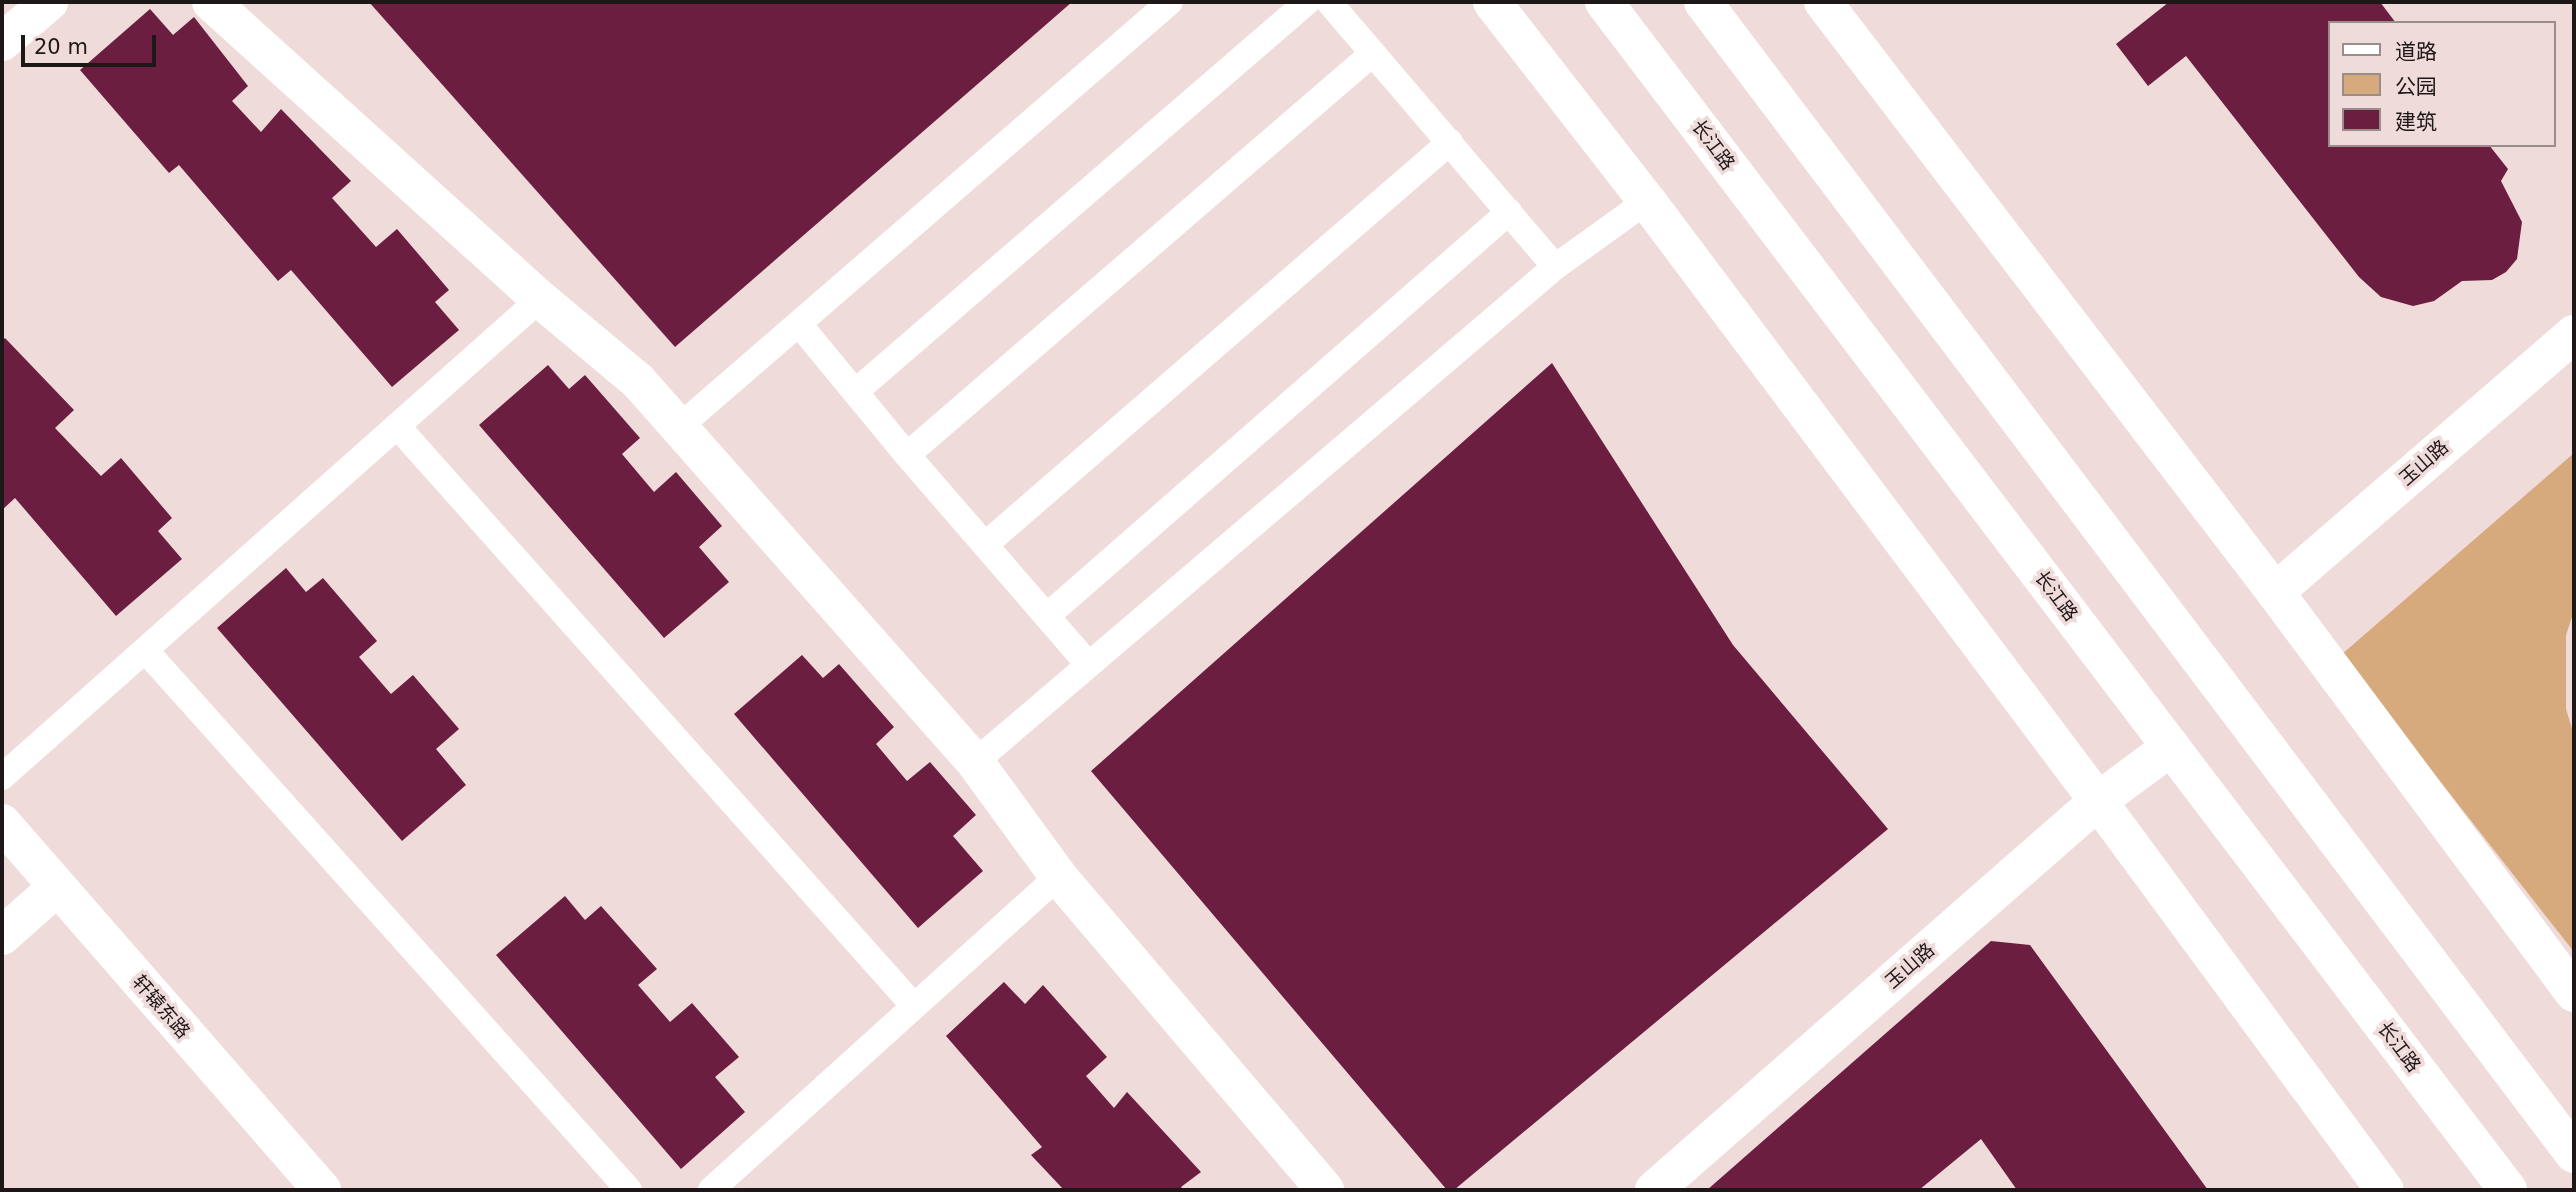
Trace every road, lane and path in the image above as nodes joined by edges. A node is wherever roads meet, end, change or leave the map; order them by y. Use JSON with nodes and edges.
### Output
{"nodes":[{"id":1,"x":49,"y":2,"type":"edge"},
{"id":2,"x":211,"y":2,"type":"edge"},
{"id":3,"x":1170,"y":2,"type":"edge"},
{"id":4,"x":1307,"y":2,"type":"edge"},
{"id":5,"x":1329,"y":2,"type":"edge"},
{"id":6,"x":1492,"y":2,"type":"edge"},
{"id":7,"x":1604,"y":2,"type":"edge"},
{"id":8,"x":1703,"y":2,"type":"edge"},
{"id":9,"x":1823,"y":2,"type":"edge"},
{"id":10,"x":2,"y":42,"type":"edge"},
{"id":11,"x":1373,"y":52,"type":"junction"},
{"id":12,"x":1450,"y":142,"type":"junction"},
{"id":13,"x":1647,"y":201,"type":"junction"},
{"id":14,"x":1509,"y":212,"type":"junction"},
{"id":15,"x":1555,"y":267,"type":"junction"},
{"id":16,"x":540,"y":299,"type":"junction"},
{"id":17,"x":799,"y":324,"type":"junction"},
{"id":18,"x":2574,"y":334,"type":"edge"},
{"id":19,"x":855,"y":392,"type":"junction"},
{"id":20,"x":397,"y":426,"type":"junction"},
{"id":21,"x":679,"y":428,"type":"junction"},
{"id":22,"x":907,"y":455,"type":"junction"},
{"id":23,"x":986,"y":544,"type":"junction"},
{"id":24,"x":2274,"y":592,"type":"junction"},
{"id":25,"x":1047,"y":616,"type":"junction"},
{"id":26,"x":145,"y":650,"type":"junction"},
{"id":27,"x":1088,"y":664,"type":"junction"},
{"id":28,"x":2171,"y":747,"type":"junction"},
{"id":29,"x":975,"y":762,"type":"junction"},
{"id":30,"x":2,"y":777,"type":"edge"},
{"id":31,"x":2098,"y":801,"type":"junction"},
{"id":32,"x":2,"y":824,"type":"edge"},
{"id":33,"x":1058,"y":876,"type":"junction"},
{"id":34,"x":57,"y":887,"type":"junction"},
{"id":35,"x":2,"y":936,"type":"edge"},
{"id":36,"x":2574,"y":993,"type":"edge"},
{"id":37,"x":914,"y":1006,"type":"junction"},
{"id":38,"x":2574,"y":1154,"type":"edge"},
{"id":39,"x":322,"y":1190,"type":"edge"},
{"id":40,"x":629,"y":1190,"type":"edge"},
{"id":41,"x":711,"y":1190,"type":"edge"},
{"id":42,"x":1325,"y":1190,"type":"edge"},
{"id":43,"x":1654,"y":1190,"type":"edge"},
{"id":44,"x":2385,"y":1190,"type":"edge"},
{"id":45,"x":2508,"y":1190,"type":"edge"}],
"edges":[{"from":1,"to":10,"type":"main road"},
{"from":2,"to":16,"type":"main road"},
{"from":3,"to":17,"type":"lane"},
{"from":4,"to":19,"type":"lane"},
{"from":5,"to":11,"type":"lane"},
{"from":6,"to":13,"type":"main road"},
{"from":7,"to":28,"type":"main road","name":"长江路"},
{"from":8,"to":38,"type":"main road"},
{"from":9,"to":24,"type":"main road"},
{"from":11,"to":12,"type":"lane"},
{"from":11,"to":22,"type":"lane"},
{"from":12,"to":14,"type":"lane"},
{"from":12,"to":23,"type":"lane"},
{"from":13,"to":15,"type":"lane"},
{"from":13,"to":31,"type":"main road"},
{"from":14,"to":15,"type":"lane"},
{"from":14,"to":25,"type":"lane"},
{"from":15,"to":27,"type":"lane"},
{"from":16,"to":20,"type":"lane"},
{"from":16,"to":21,"type":"main road"},
{"from":17,"to":19,"type":"lane"},
{"from":17,"to":21,"type":"lane"},
{"from":18,"to":24,"type":"main road","name":"玉山路"},
{"from":19,"to":22,"type":"lane"},
{"from":20,"to":26,"type":"lane"},
{"from":20,"to":37,"type":"lane"},
{"from":21,"to":29,"type":"main road"},
{"from":22,"to":23,"type":"lane"},
{"from":23,"to":25,"type":"lane"},
{"from":24,"to":36,"type":"main road"},
{"from":25,"to":27,"type":"lane"},
{"from":26,"to":30,"type":"lane"},
{"from":26,"to":40,"type":"lane"},
{"from":27,"to":29,"type":"lane"},
{"from":28,"to":31,"type":"main road","name":"玉山路"},
{"from":28,"to":45,"type":"main road","name":"长江路"},
{"from":29,"to":33,"type":"main road"},
{"from":31,"to":43,"type":"main road","name":"玉山路"},
{"from":31,"to":44,"type":"main road"},
{"from":32,"to":34,"type":"main road","name":"轩辕东路"},
{"from":33,"to":37,"type":"lane"},
{"from":33,"to":42,"type":"main road"},
{"from":34,"to":35,"type":"main road"},
{"from":34,"to":39,"type":"main road","name":"轩辕东路"},
{"from":37,"to":41,"type":"lane"}]}
